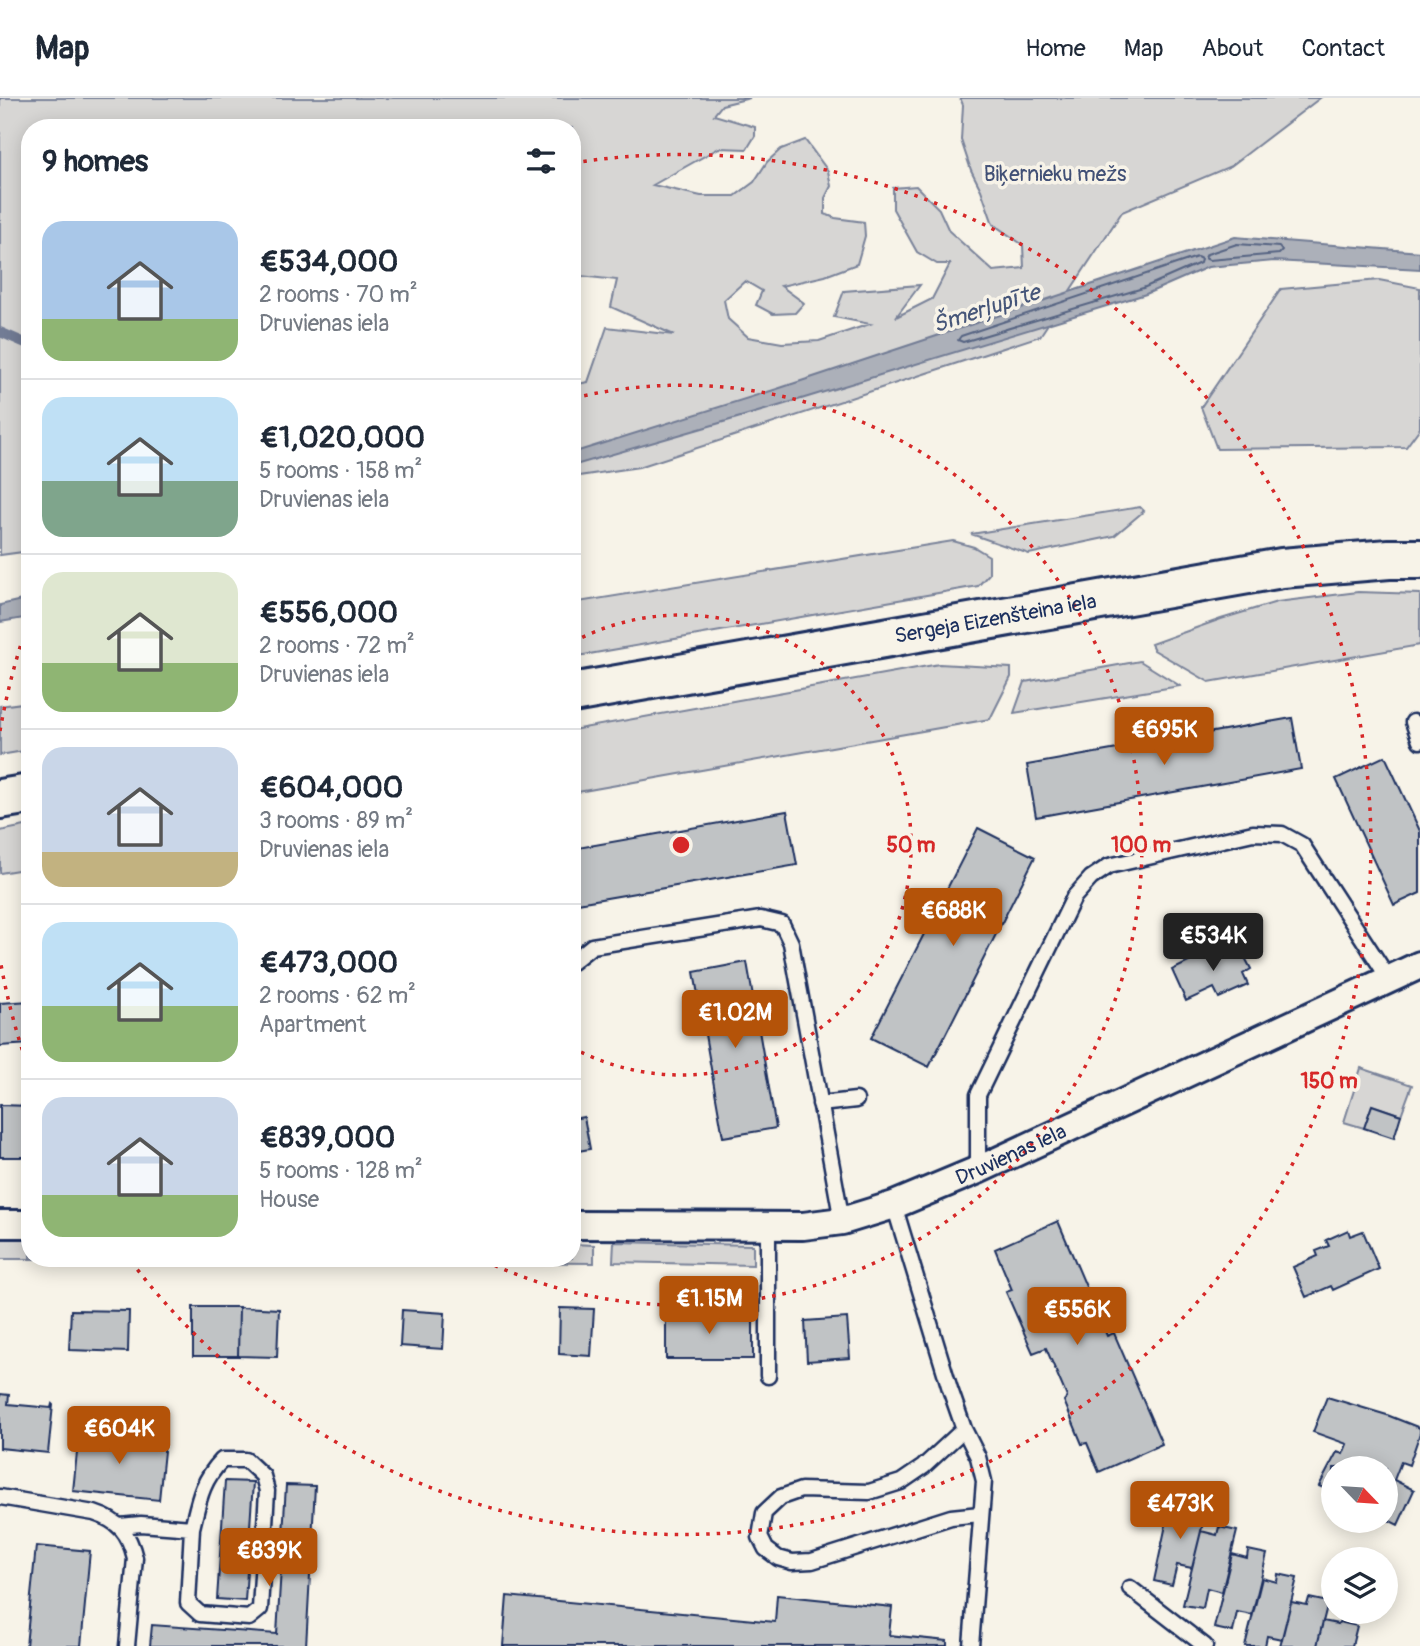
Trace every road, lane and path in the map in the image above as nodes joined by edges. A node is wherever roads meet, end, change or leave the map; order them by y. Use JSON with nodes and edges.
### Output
{"nodes":[{"id":1,"x":1420,"y":559,"type":"edge"},
{"id":2,"x":581,"y":691,"type":"edge"},
{"id":3,"x":1413,"y":722,"type":"dead end"},
{"id":4,"x":1420,"y":741,"type":"edge"},
{"id":5,"x":21,"y":796,"type":"edge"},
{"id":6,"x":0,"y":799,"type":"edge"},
{"id":7,"x":581,"y":954,"type":"edge"},
{"id":8,"x":1420,"y":965,"type":"edge"},
{"id":9,"x":1389,"y":979,"type":"junction"},
{"id":10,"x":856,"y":1100,"type":"dead end"},
{"id":11,"x":820,"y":1104,"type":"junction"},
{"id":12,"x":978,"y":1170,"type":"junction"},
{"id":13,"x":894,"y":1205,"type":"junction"},
{"id":14,"x":842,"y":1221,"type":"junction"},
{"id":15,"x":0,"y":1224,"type":"edge"},
{"id":16,"x":21,"y":1224,"type":"edge"},
{"id":17,"x":581,"y":1225,"type":"edge"},
{"id":18,"x":768,"y":1226,"type":"junction"},
{"id":19,"x":768,"y":1376,"type":"dead end"},
{"id":20,"x":964,"y":1429,"type":"junction"},
{"id":21,"x":0,"y":1497,"type":"edge"},
{"id":22,"x":981,"y":1514,"type":"junction"},
{"id":23,"x":120,"y":1526,"type":"junction"},
{"id":24,"x":192,"y":1528,"type":"junction"},
{"id":25,"x":1130,"y":1588,"type":"dead end"},
{"id":26,"x":127,"y":1646,"type":"edge"},
{"id":27,"x":971,"y":1646,"type":"edge"},
{"id":28,"x":1205,"y":1646,"type":"edge"}],
"edges":[{"from":1,"to":2,"type":"street","name":"Sergeja Eizenšteina iela"},
{"from":3,"to":4,"type":"lane"},
{"from":5,"to":6,"type":"street"},
{"from":7,"to":11,"type":"lane"},
{"from":8,"to":9,"type":"street","name":"Druvienas iela"},
{"from":9,"to":12,"type":"street","name":"Druvienas iela"},
{"from":9,"to":12,"type":"lane"},
{"from":10,"to":11,"type":"lane"},
{"from":11,"to":14,"type":"lane"},
{"from":12,"to":13,"type":"street","name":"Druvienas iela"},
{"from":13,"to":14,"type":"street","name":"Druvienas iela"},
{"from":13,"to":20,"type":"lane"},
{"from":14,"to":18,"type":"street","name":"Druvienas iela"},
{"from":15,"to":16,"type":"street"},
{"from":17,"to":18,"type":"street","name":"Druvienas iela"},
{"from":18,"to":19,"type":"lane"},
{"from":20,"to":22,"type":"lane"},
{"from":20,"to":22,"type":"lane"},
{"from":21,"to":23,"type":"lane"},
{"from":22,"to":27,"type":"lane"},
{"from":23,"to":24,"type":"lane"},
{"from":23,"to":26,"type":"lane"},
{"from":24,"to":24,"type":"lane"},
{"from":25,"to":28,"type":"lane"}]}
